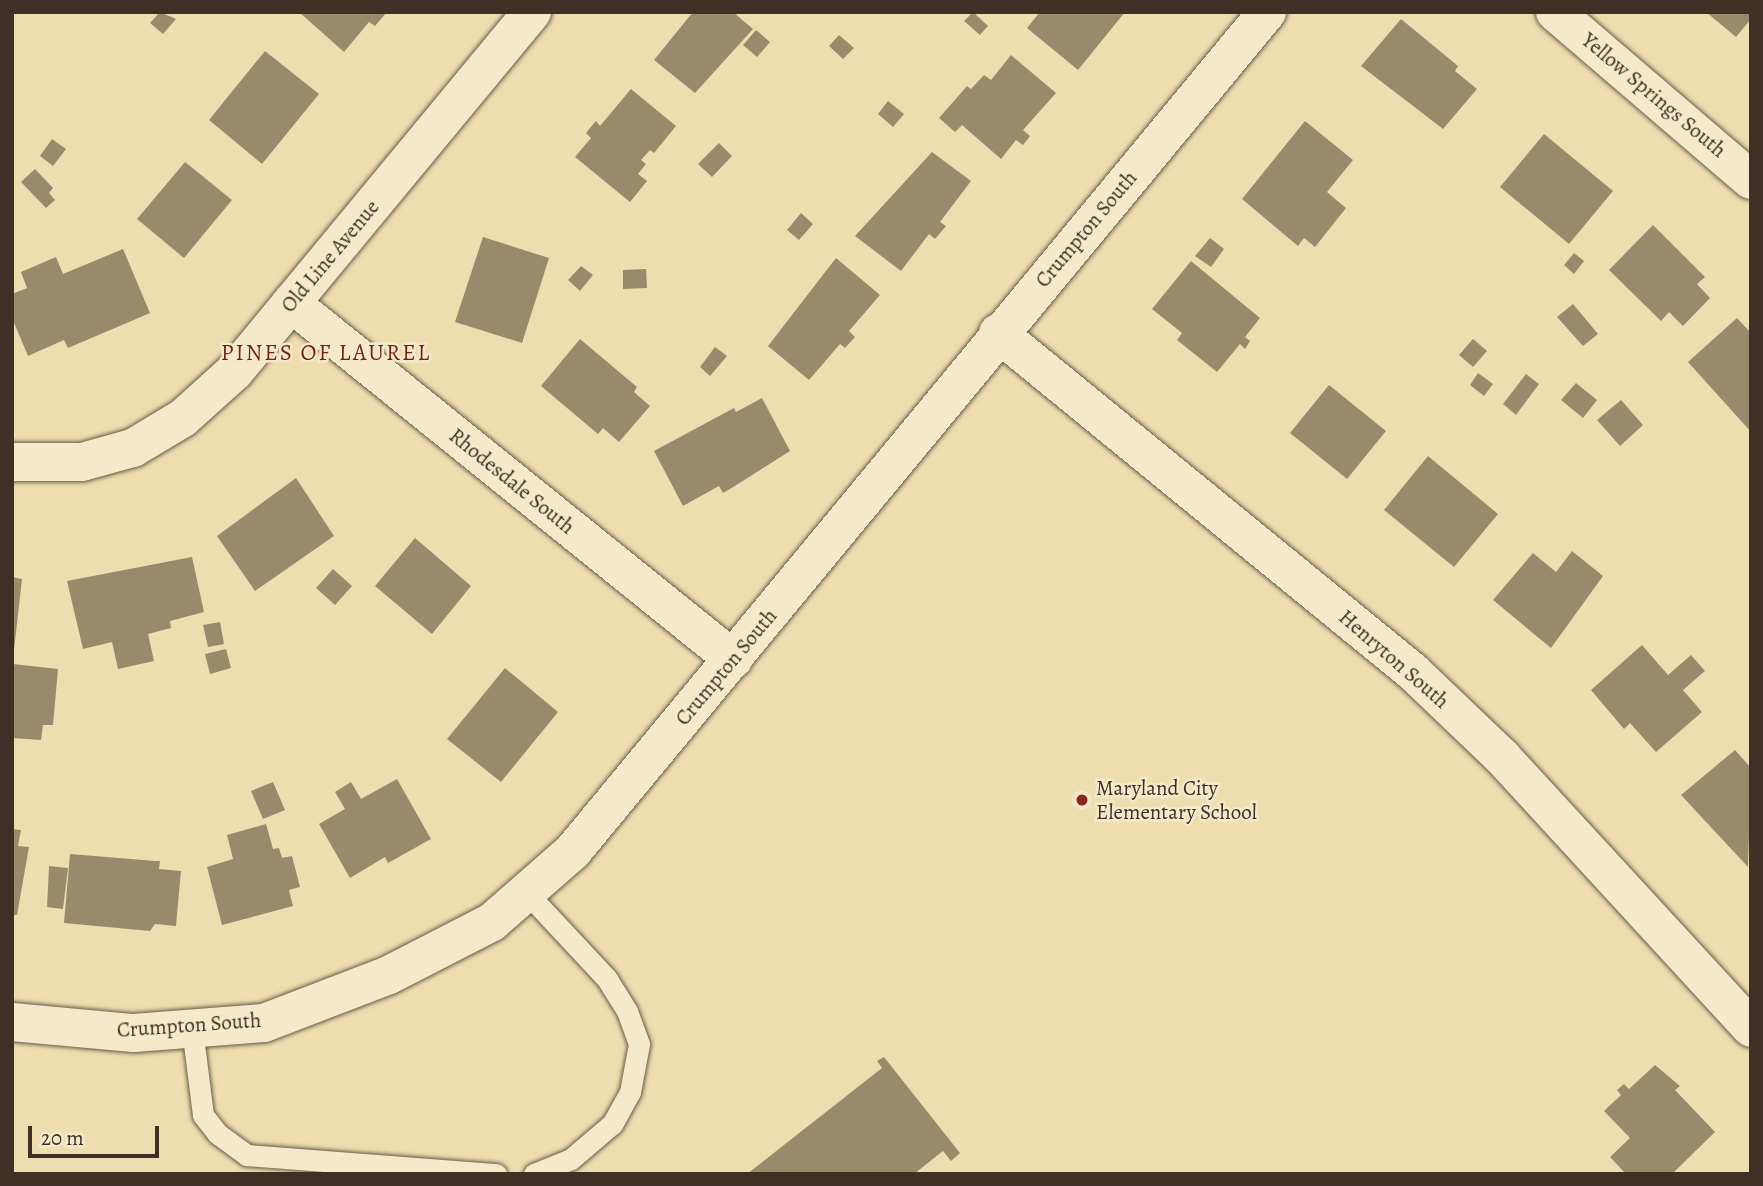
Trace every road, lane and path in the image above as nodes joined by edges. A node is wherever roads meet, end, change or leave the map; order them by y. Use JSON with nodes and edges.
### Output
{"nodes":[{"id":1,"x":532,"y":12,"type":"edge"},
{"id":2,"x":1267,"y":12,"type":"edge"},
{"id":3,"x":1555,"y":12,"type":"edge"},
{"id":4,"x":1751,"y":180,"type":"edge"},
{"id":5,"x":291,"y":303,"type":"junction"},
{"id":6,"x":998,"y":333,"type":"junction"},
{"id":7,"x":12,"y":462,"type":"edge"},
{"id":8,"x":733,"y":659,"type":"junction"},
{"id":9,"x":526,"y":892,"type":"junction"},
{"id":10,"x":12,"y":1021,"type":"edge"},
{"id":11,"x":192,"y":1028,"type":"junction"},
{"id":12,"x":1751,"y":1028,"type":"edge"},
{"id":13,"x":496,"y":1174,"type":"edge"},
{"id":14,"x":534,"y":1174,"type":"edge"}],
"edges":[{"from":1,"to":5,"type":"street","name":"Old Line Avenue"},
{"from":2,"to":6,"type":"street","name":"Crumpton South"},
{"from":3,"to":4,"type":"street","name":"Yellow Springs South"},
{"from":5,"to":7,"type":"street","name":"Old Line Avenue"},
{"from":5,"to":8,"type":"street","name":"Rhodesdale South"},
{"from":6,"to":8,"type":"street","name":"Crumpton South"},
{"from":6,"to":12,"type":"street","name":"Henryton South"},
{"from":8,"to":9,"type":"street","name":"Crumpton South"},
{"from":9,"to":11,"type":"street","name":"Crumpton South"},
{"from":9,"to":14,"type":"lane"},
{"from":10,"to":11,"type":"street","name":"Crumpton South"},
{"from":11,"to":13,"type":"lane"}]}
